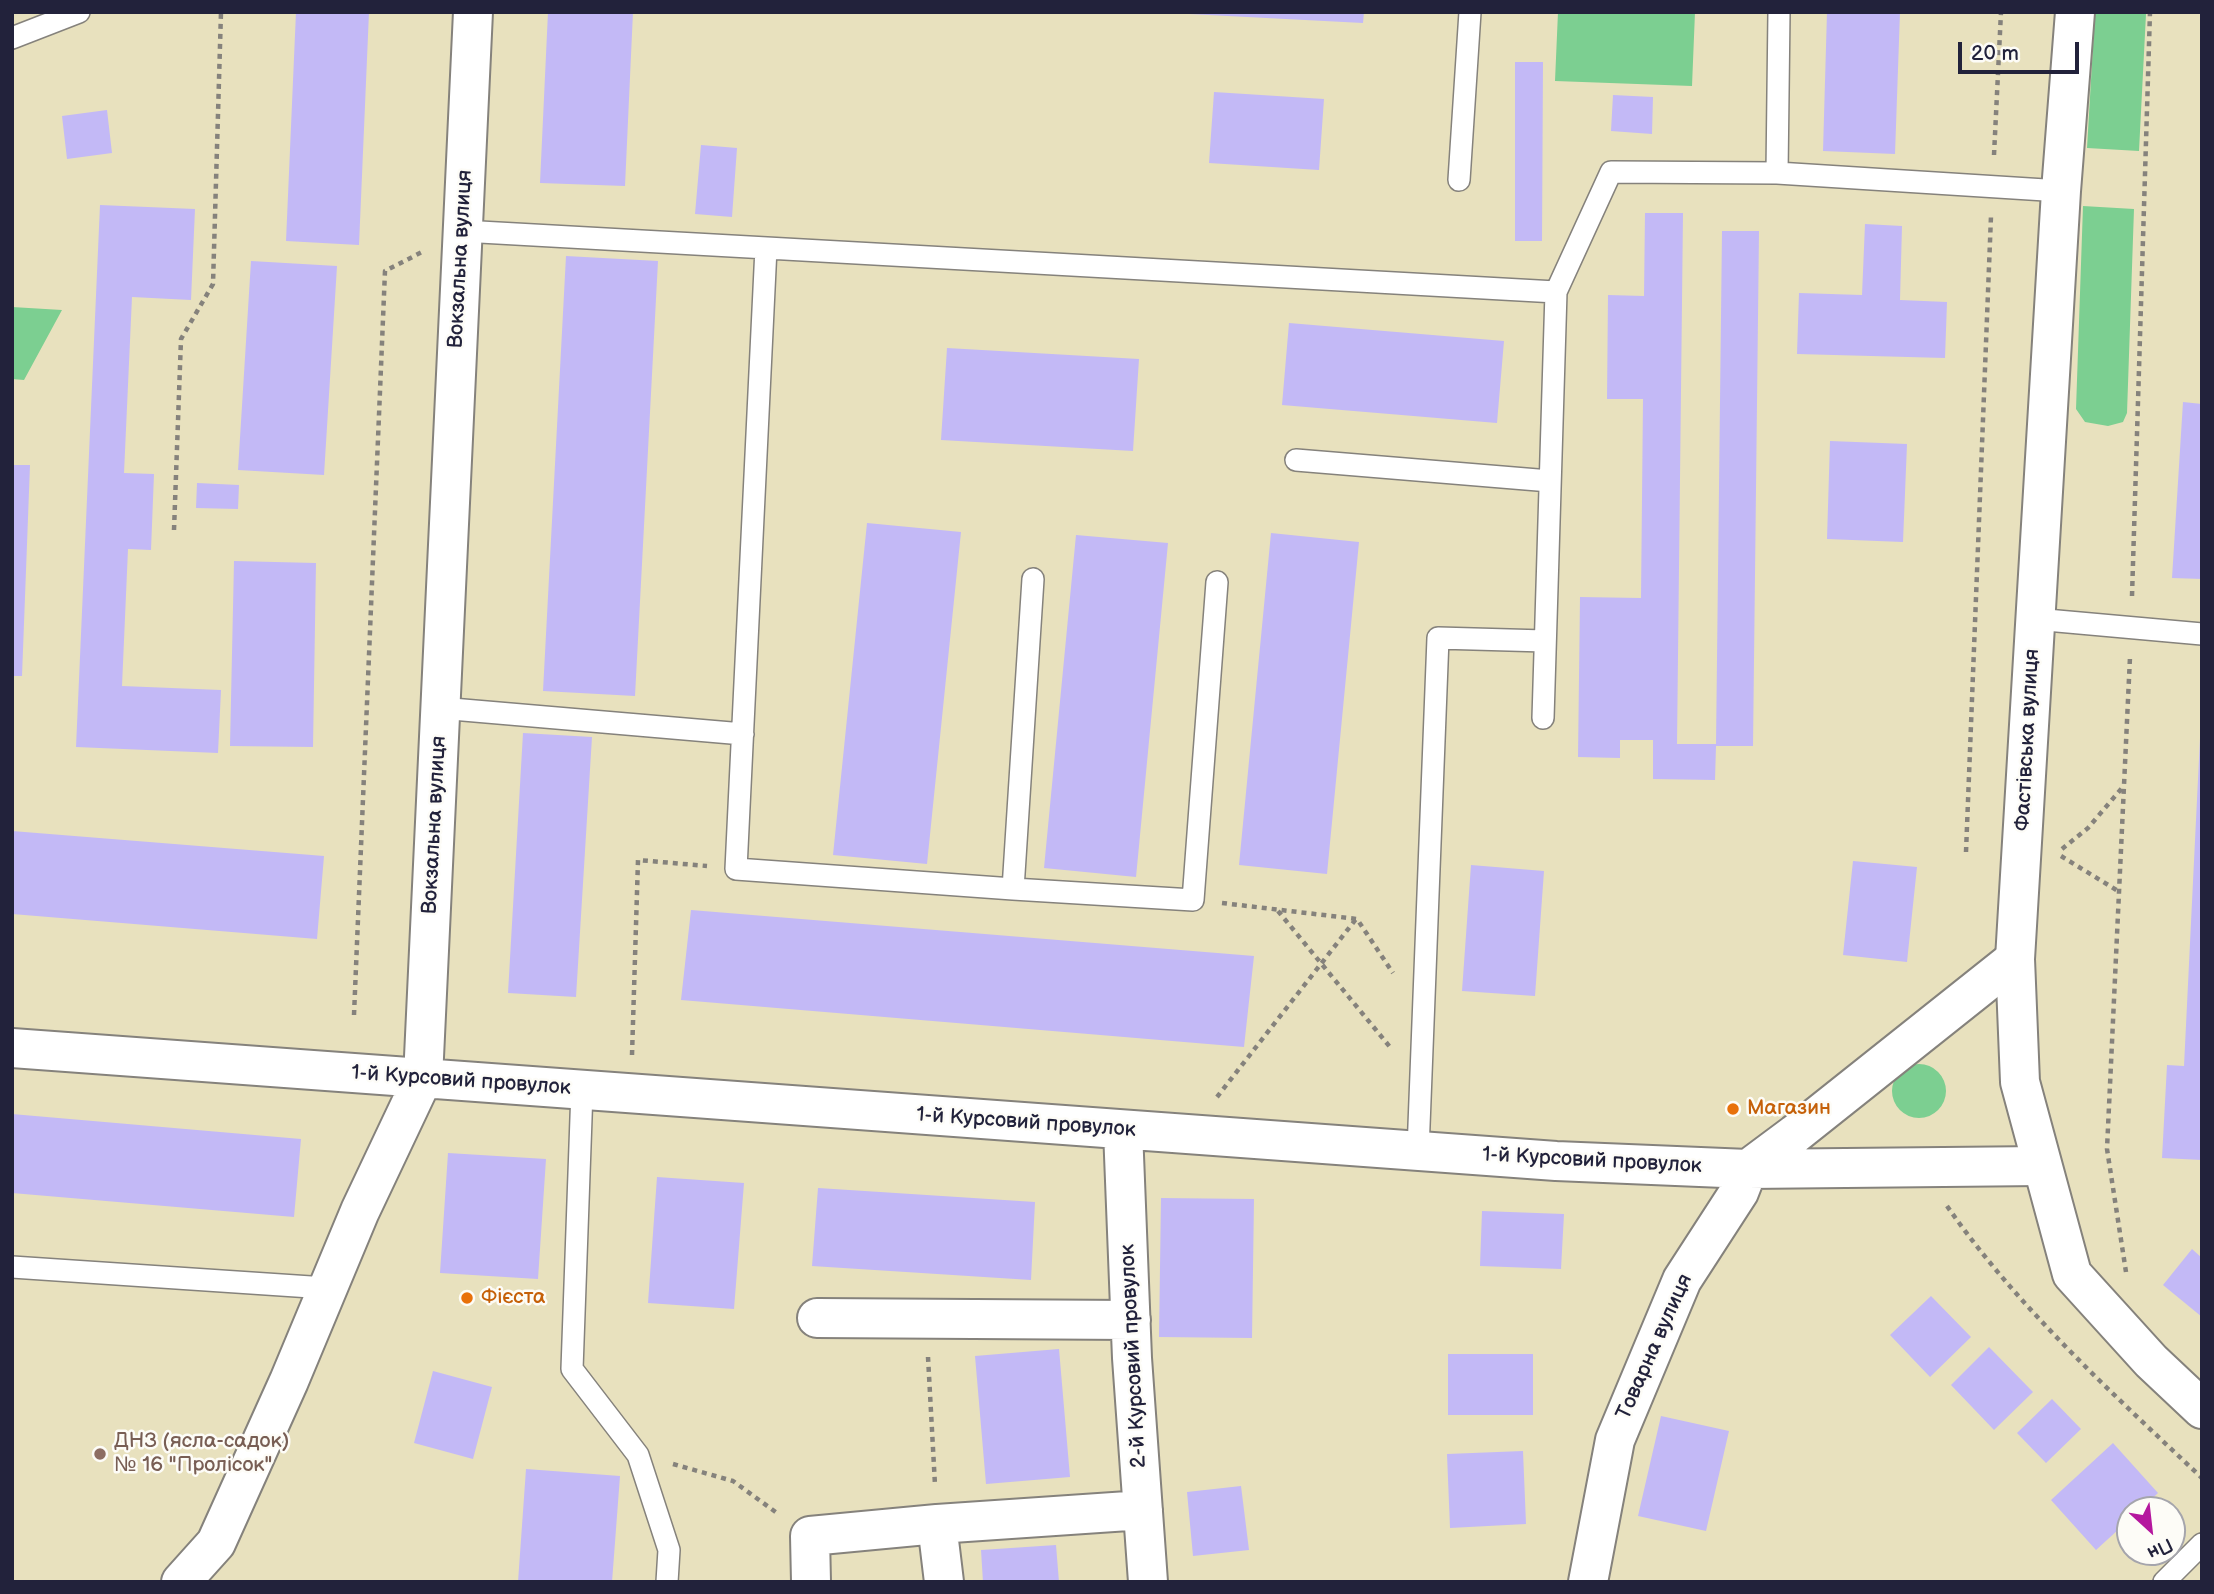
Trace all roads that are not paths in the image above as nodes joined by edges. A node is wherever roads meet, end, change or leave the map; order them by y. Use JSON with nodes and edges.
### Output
{"nodes":[{"id":1,"x":79,"y":12,"type":"edge"},
{"id":2,"x":473,"y":12,"type":"edge"},
{"id":3,"x":1470,"y":12,"type":"edge"},
{"id":4,"x":1779,"y":12,"type":"edge"},
{"id":5,"x":2075,"y":12,"type":"edge"},
{"id":6,"x":12,"y":38,"type":"edge"},
{"id":7,"x":1777,"y":173,"type":"junction"},
{"id":8,"x":1458,"y":180,"type":"dead end"},
{"id":9,"x":2061,"y":191,"type":"junction"},
{"id":10,"x":463,"y":231,"type":"junction"},
{"id":11,"x":766,"y":248,"type":"junction"},
{"id":12,"x":1556,"y":292,"type":"junction"},
{"id":13,"x":1296,"y":460,"type":"dead end"},
{"id":14,"x":1550,"y":481,"type":"junction"},
{"id":15,"x":1033,"y":579,"type":"dead end"},
{"id":16,"x":1217,"y":582,"type":"dead end"},
{"id":17,"x":2035,"y":620,"type":"junction"},
{"id":18,"x":2202,"y":634,"type":"edge"},
{"id":19,"x":1545,"y":641,"type":"junction"},
{"id":20,"x":440,"y":708,"type":"junction"},
{"id":21,"x":1543,"y":718,"type":"dead end"},
{"id":22,"x":743,"y":734,"type":"junction"},
{"id":23,"x":1013,"y":889,"type":"junction"},
{"id":24,"x":2015,"y":959,"type":"junction"},
{"id":25,"x":12,"y":1048,"type":"edge"},
{"id":26,"x":423,"y":1078,"type":"junction"},
{"id":27,"x":582,"y":1090,"type":"junction"},
{"id":28,"x":1123,"y":1130,"type":"junction"},
{"id":29,"x":1418,"y":1151,"type":"junction"},
{"id":30,"x":2041,"y":1166,"type":"junction"},
{"id":31,"x":1748,"y":1169,"type":"junction"},
{"id":32,"x":12,"y":1267,"type":"edge"},
{"id":33,"x":326,"y":1288,"type":"junction"},
{"id":34,"x":817,"y":1318,"type":"dead end"},
{"id":35,"x":1131,"y":1320,"type":"junction"},
{"id":36,"x":2202,"y":1409,"type":"edge"},
{"id":37,"x":1143,"y":1510,"type":"junction"},
{"id":38,"x":937,"y":1524,"type":"junction"},
{"id":39,"x":2202,"y":1544,"type":"edge"},
{"id":40,"x":181,"y":1582,"type":"edge"},
{"id":41,"x":667,"y":1582,"type":"edge"},
{"id":42,"x":811,"y":1582,"type":"edge"},
{"id":43,"x":944,"y":1582,"type":"edge"},
{"id":44,"x":1148,"y":1582,"type":"edge"},
{"id":45,"x":1588,"y":1582,"type":"edge"},
{"id":46,"x":2164,"y":1582,"type":"edge"}],
"edges":[{"from":1,"to":6,"type":"lane"},
{"from":2,"to":10,"type":"street","name":"Вокзальна вулиця"},
{"from":3,"to":8,"type":"lane"},
{"from":4,"to":7,"type":"lane"},
{"from":5,"to":9,"type":"street","name":"Фастівська вулиця"},
{"from":7,"to":9,"type":"lane"},
{"from":7,"to":12,"type":"lane"},
{"from":9,"to":17,"type":"street","name":"Фастівська вулиця"},
{"from":10,"to":11,"type":"lane"},
{"from":10,"to":20,"type":"street","name":"Вокзальна вулиця"},
{"from":11,"to":12,"type":"lane"},
{"from":11,"to":22,"type":"lane"},
{"from":12,"to":14,"type":"lane"},
{"from":13,"to":14,"type":"lane"},
{"from":14,"to":19,"type":"lane"},
{"from":15,"to":23,"type":"lane"},
{"from":16,"to":23,"type":"lane"},
{"from":17,"to":18,"type":"lane"},
{"from":17,"to":24,"type":"street","name":"Фастівська вулиця"},
{"from":19,"to":21,"type":"lane"},
{"from":19,"to":29,"type":"lane"},
{"from":20,"to":22,"type":"lane"},
{"from":20,"to":26,"type":"street","name":"Вокзальна вулиця"},
{"from":22,"to":23,"type":"lane"},
{"from":24,"to":30,"type":"street","name":"Фастівська вулиця"},
{"from":24,"to":31,"type":"street","name":"Товарна вулиця"},
{"from":25,"to":26,"type":"street","name":"1-й Курсовий провулок"},
{"from":26,"to":27,"type":"street","name":"1-й Курсовий провулок"},
{"from":26,"to":33,"type":"street","name":"Вокзальна вулиця"},
{"from":27,"to":28,"type":"street","name":"1-й Курсовий провулок"},
{"from":27,"to":41,"type":"lane"},
{"from":28,"to":29,"type":"street","name":"1-й Курсовий провулок"},
{"from":28,"to":35,"type":"street","name":"2-й Курсовий провулок"},
{"from":29,"to":31,"type":"street","name":"1-й Курсовий провулок"},
{"from":30,"to":31,"type":"street","name":"1-й Курсовий провулок"},
{"from":30,"to":36,"type":"street","name":"Фастівська вулиця"},
{"from":31,"to":45,"type":"street","name":"Товарна вулиця"},
{"from":32,"to":33,"type":"lane"},
{"from":33,"to":40,"type":"street","name":"Вокзальна вулиця"},
{"from":34,"to":35,"type":"street"},
{"from":35,"to":37,"type":"street","name":"2-й Курсовий провулок"},
{"from":37,"to":38,"type":"street"},
{"from":37,"to":44,"type":"street","name":"2-й Курсовий провулок"},
{"from":38,"to":42,"type":"street"},
{"from":38,"to":43,"type":"street"},
{"from":39,"to":46,"type":"lane"}]}
